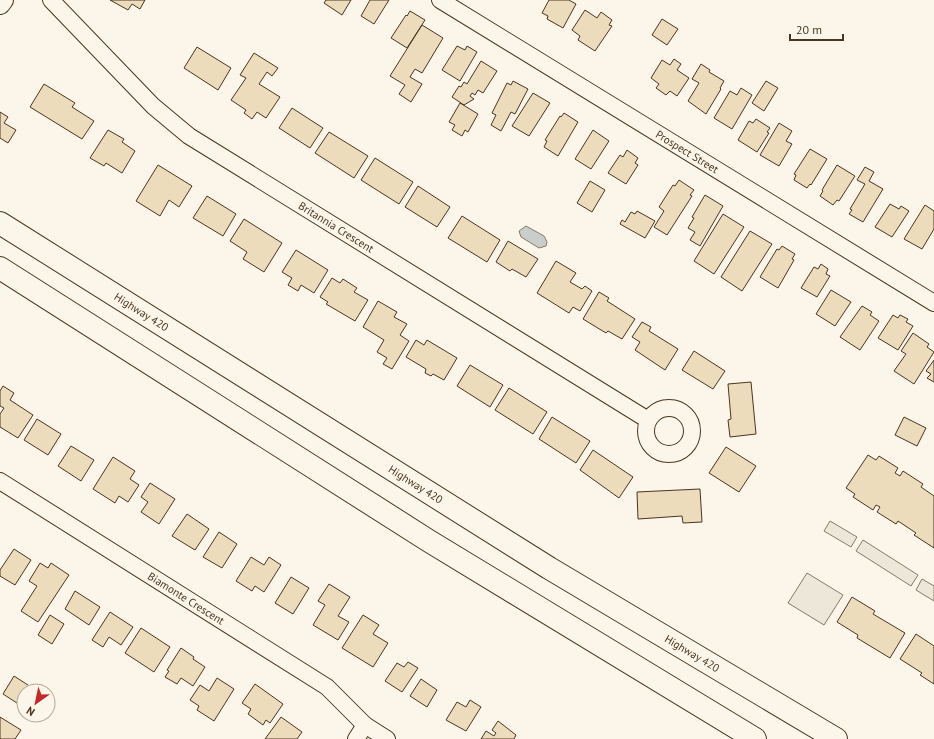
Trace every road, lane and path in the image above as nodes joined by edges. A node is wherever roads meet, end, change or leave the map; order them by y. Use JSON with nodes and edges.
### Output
{"nodes":[{"id":1,"x":4,"y":0,"type":"edge"},
{"id":2,"x":51,"y":0,"type":"edge"},
{"id":3,"x":440,"y":0,"type":"edge"},
{"id":4,"x":0,"y":4,"type":"edge"},
{"id":5,"x":0,"y":223,"type":"edge"},
{"id":6,"x":0,"y":268,"type":"edge"},
{"id":7,"x":934,"y":303,"type":"edge"},
{"id":8,"x":648,"y":420,"type":"dead end"},
{"id":9,"x":0,"y":481,"type":"edge"},
{"id":10,"x":365,"y":725,"type":"junction"},
{"id":11,"x":356,"y":739,"type":"edge"},
{"id":12,"x":387,"y":739,"type":"edge"},
{"id":13,"x":755,"y":739,"type":"edge"},
{"id":14,"x":836,"y":739,"type":"edge"}],
"edges":[{"from":1,"to":4,"type":"street"},
{"from":2,"to":8,"type":"street","name":"Britannia Crescent"},
{"from":3,"to":7,"type":"street","name":"Prospect Street"},
{"from":5,"to":14,"type":"highway","name":"Highway 420"},
{"from":6,"to":13,"type":"highway"},
{"from":9,"to":10,"type":"street","name":"Biamonte Crescent"},
{"from":10,"to":11,"type":"street"},
{"from":10,"to":12,"type":"street","name":"Biamonte Crescent"}]}
